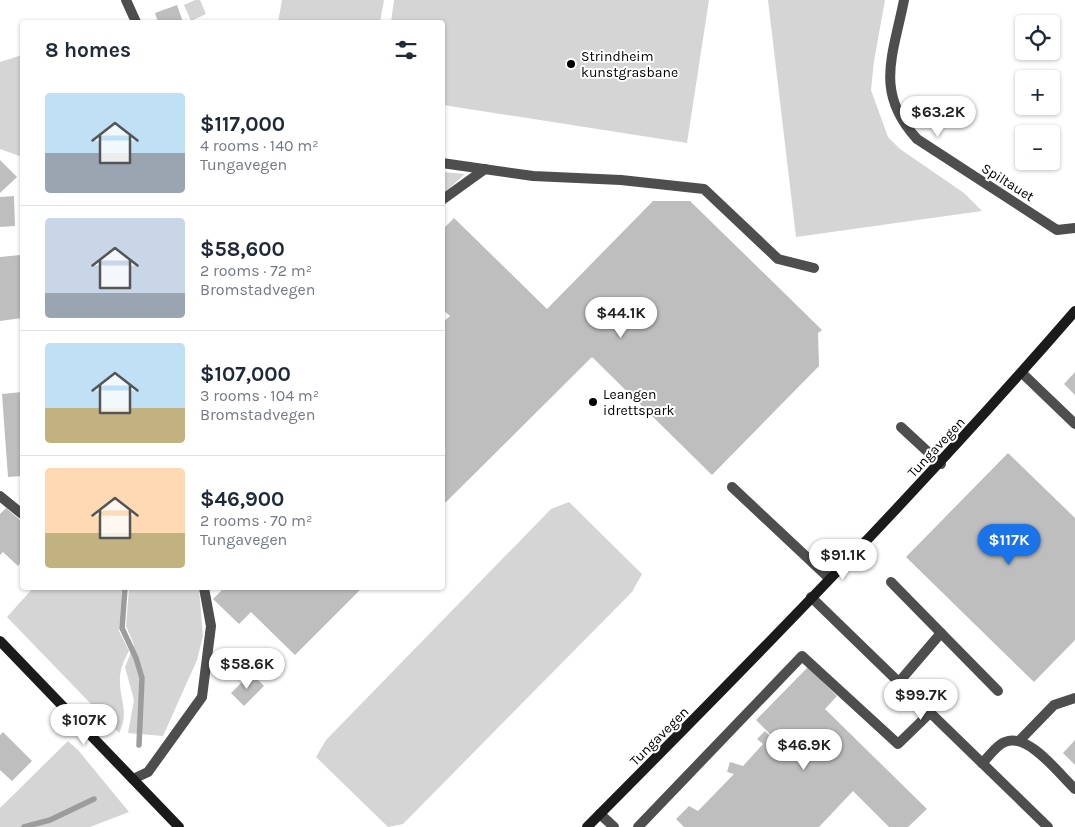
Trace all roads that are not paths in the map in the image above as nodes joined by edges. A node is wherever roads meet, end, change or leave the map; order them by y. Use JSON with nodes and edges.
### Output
{"nodes":[{"id":1,"x":126,"y":0,"type":"edge"},
{"id":2,"x":904,"y":0,"type":"edge"},
{"id":3,"x":135,"y":20,"type":"edge"},
{"id":4,"x":445,"y":164,"type":"edge"},
{"id":5,"x":485,"y":169,"type":"junction"},
{"id":6,"x":445,"y":198,"type":"edge"},
{"id":7,"x":1075,"y":228,"type":"edge"},
{"id":8,"x":814,"y":268,"type":"dead end"},
{"id":9,"x":1075,"y":311,"type":"edge"},
{"id":10,"x":1022,"y":372,"type":"junction"},
{"id":11,"x":1075,"y":424,"type":"edge"},
{"id":12,"x":901,"y":427,"type":"dead end"},
{"id":13,"x":941,"y":464,"type":"junction"},
{"id":14,"x":732,"y":487,"type":"dead end"},
{"id":15,"x":0,"y":496,"type":"edge"},
{"id":16,"x":20,"y":512,"type":"edge"},
{"id":17,"x":829,"y":578,"type":"junction"},
{"id":18,"x":891,"y":582,"type":"dead end"},
{"id":19,"x":204,"y":590,"type":"edge"},
{"id":20,"x":811,"y":597,"type":"junction"},
{"id":21,"x":941,"y":633,"type":"junction"},
{"id":22,"x":0,"y":641,"type":"edge"},
{"id":23,"x":898,"y":682,"type":"junction"},
{"id":24,"x":998,"y":691,"type":"dead end"},
{"id":25,"x":1075,"y":698,"type":"edge"},
{"id":26,"x":930,"y":713,"type":"junction"},
{"id":27,"x":1019,"y":741,"type":"junction"},
{"id":28,"x":982,"y":763,"type":"junction"},
{"id":29,"x":133,"y":779,"type":"junction"},
{"id":30,"x":1075,"y":789,"type":"edge"},
{"id":31,"x":600,"y":814,"type":"junction"},
{"id":32,"x":1042,"y":825,"type":"edge"},
{"id":33,"x":179,"y":827,"type":"edge"},
{"id":34,"x":587,"y":827,"type":"edge"},
{"id":35,"x":614,"y":827,"type":"edge"},
{"id":36,"x":638,"y":827,"type":"edge"}],
"edges":[{"from":1,"to":3,"type":"street"},
{"from":2,"to":7,"type":"street","name":"Spiltauet"},
{"from":4,"to":5,"type":"street"},
{"from":5,"to":6,"type":"street"},
{"from":5,"to":8,"type":"street"},
{"from":9,"to":10,"type":"street","name":"Tungavegen"},
{"from":10,"to":11,"type":"street"},
{"from":10,"to":13,"type":"street","name":"Tungavegen"},
{"from":12,"to":13,"type":"street"},
{"from":13,"to":17,"type":"street","name":"Tungavegen"},
{"from":14,"to":17,"type":"street"},
{"from":15,"to":16,"type":"street"},
{"from":17,"to":20,"type":"street","name":"Tungavegen"},
{"from":18,"to":21,"type":"street"},
{"from":19,"to":29,"type":"street"},
{"from":20,"to":23,"type":"street"},
{"from":20,"to":31,"type":"street","name":"Tungavegen"},
{"from":21,"to":23,"type":"street"},
{"from":21,"to":24,"type":"street"},
{"from":22,"to":29,"type":"street"},
{"from":23,"to":26,"type":"street"},
{"from":25,"to":27,"type":"street"},
{"from":26,"to":28,"type":"street"},
{"from":26,"to":36,"type":"street"},
{"from":27,"to":28,"type":"street"},
{"from":27,"to":30,"type":"street"},
{"from":28,"to":32,"type":"street"},
{"from":29,"to":33,"type":"street"},
{"from":31,"to":34,"type":"street","name":"Tungavegen"},
{"from":31,"to":35,"type":"street"}]}
